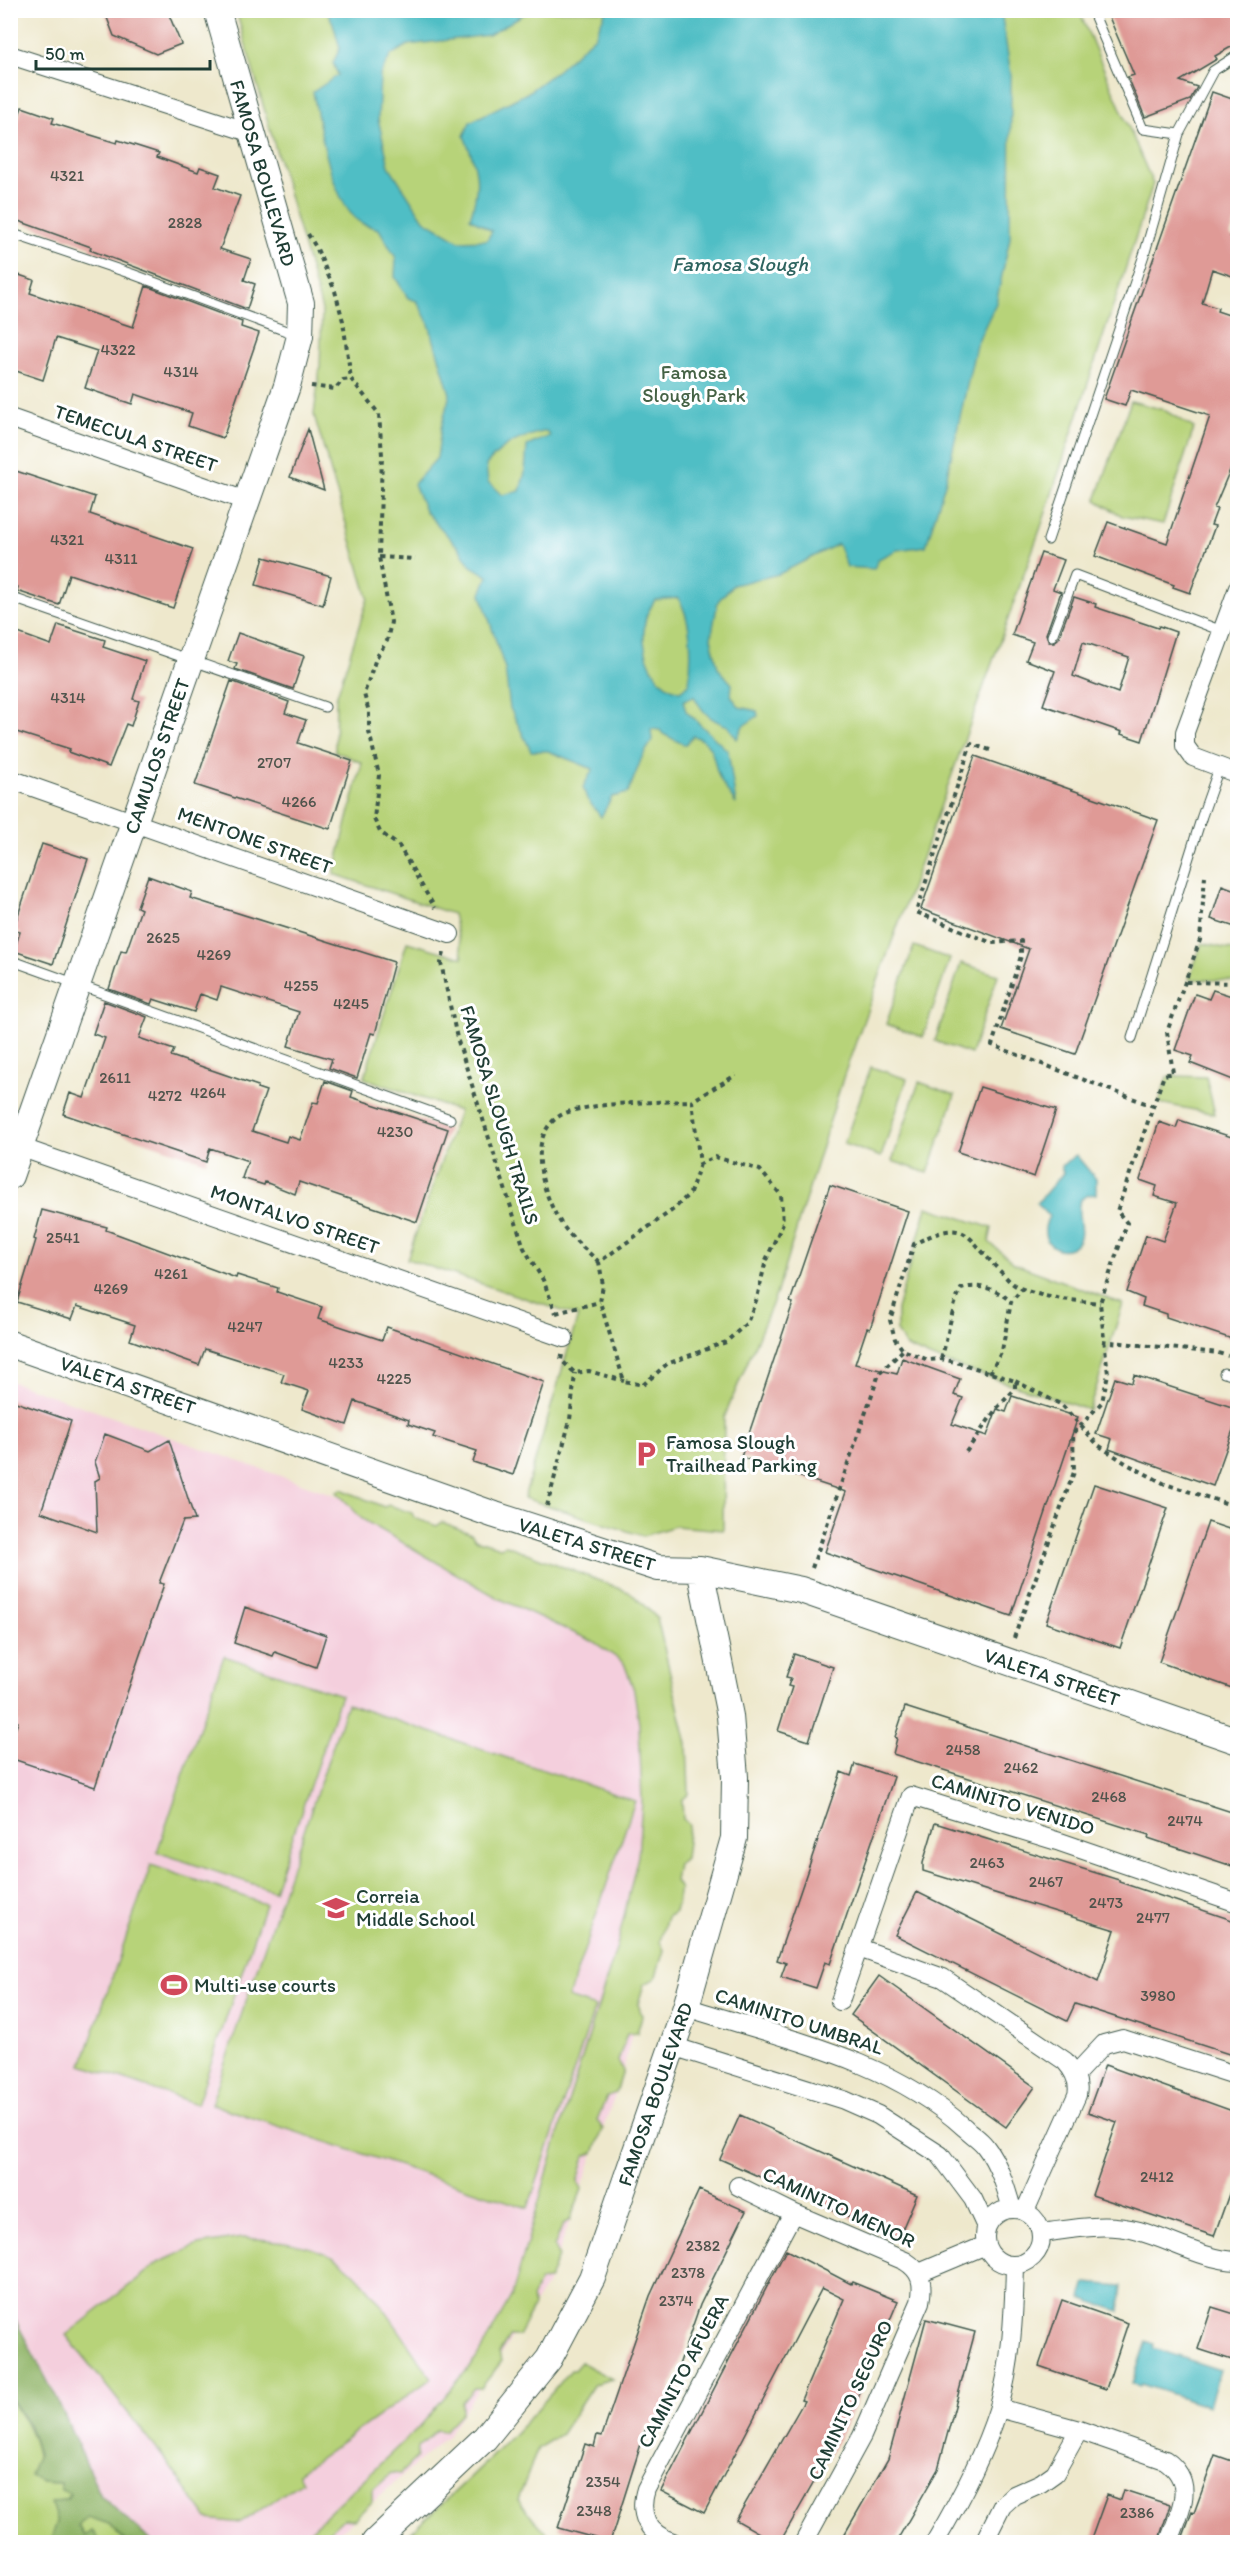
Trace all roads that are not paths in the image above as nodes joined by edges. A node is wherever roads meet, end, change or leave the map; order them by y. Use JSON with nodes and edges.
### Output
{"nodes":[{"id":1,"x":217,"y":10,"type":"edge"},
{"id":2,"x":1092,"y":10,"type":"edge"},
{"id":3,"x":10,"y":55,"type":"edge"},
{"id":4,"x":1238,"y":55,"type":"edge"},
{"id":5,"x":252,"y":133,"type":"junction"},
{"id":6,"x":1179,"y":134,"type":"junction"},
{"id":7,"x":10,"y":233,"type":"edge"},
{"id":8,"x":300,"y":336,"type":"junction"},
{"id":9,"x":10,"y":418,"type":"edge"},
{"id":10,"x":246,"y":501,"type":"junction"},
{"id":11,"x":1048,"y":540,"type":"dead end"},
{"id":12,"x":1238,"y":588,"type":"edge"},
{"id":13,"x":10,"y":597,"type":"edge"},
{"id":14,"x":1222,"y":631,"type":"junction"},
{"id":15,"x":1052,"y":636,"type":"dead end"},
{"id":16,"x":191,"y":659,"type":"junction"},
{"id":17,"x":325,"y":706,"type":"dead end"},
{"id":18,"x":1219,"y":768,"type":"junction"},
{"id":19,"x":1238,"y":774,"type":"edge"},
{"id":20,"x":10,"y":779,"type":"edge"},
{"id":21,"x":134,"y":822,"type":"junction"},
{"id":22,"x":450,"y":934,"type":"road end"},
{"id":23,"x":10,"y":960,"type":"edge"},
{"id":24,"x":78,"y":983,"type":"junction"},
{"id":25,"x":1132,"y":1038,"type":"dead end"},
{"id":26,"x":450,"y":1119,"type":"dead end"},
{"id":27,"x":15,"y":1146,"type":"edge"},
{"id":28,"x":10,"y":1176,"type":"edge"},
{"id":29,"x":564,"y":1338,"type":"road end"},
{"id":30,"x":10,"y":1344,"type":"edge"},
{"id":31,"x":1224,"y":1373,"type":"dead end"},
{"id":32,"x":1238,"y":1377,"type":"edge"},
{"id":33,"x":700,"y":1569,"type":"junction"},
{"id":34,"x":1238,"y":1741,"type":"edge"},
{"id":35,"x":1238,"y":1902,"type":"edge"},
{"id":36,"x":859,"y":1948,"type":"junction"},
{"id":37,"x":840,"y":2001,"type":"dead end"},
{"id":38,"x":686,"y":2007,"type":"junction"},
{"id":39,"x":672,"y":2046,"type":"junction"},
{"id":40,"x":1075,"y":2075,"type":"junction"},
{"id":41,"x":1238,"y":2076,"type":"edge"},
{"id":42,"x":738,"y":2186,"type":"dead end"},
{"id":43,"x":1019,"y":2210,"type":"junction"},
{"id":44,"x":793,"y":2213,"type":"junction"},
{"id":45,"x":986,"y":2227,"type":"junction"},
{"id":46,"x":1041,"y":2233,"type":"junction"},
{"id":47,"x":986,"y":2245,"type":"junction"},
{"id":48,"x":1238,"y":2261,"type":"edge"},
{"id":49,"x":1015,"y":2265,"type":"junction"},
{"id":50,"x":919,"y":2273,"type":"junction"},
{"id":51,"x":999,"y":2408,"type":"junction"},
{"id":52,"x":1079,"y":2430,"type":"junction"},
{"id":53,"x":375,"y":2542,"type":"edge"},
{"id":54,"x":673,"y":2542,"type":"edge"},
{"id":55,"x":804,"y":2542,"type":"edge"},
{"id":56,"x":935,"y":2542,"type":"edge"},
{"id":57,"x":984,"y":2542,"type":"edge"},
{"id":58,"x":1169,"y":2542,"type":"edge"}],
"edges":[{"from":1,"to":5,"type":"street","name":"FAMOSA BOULEVARD"},
{"from":2,"to":6,"type":"lane"},
{"from":3,"to":5,"type":"street"},
{"from":4,"to":6,"type":"lane"},
{"from":5,"to":8,"type":"street","name":"FAMOSA BOULEVARD"},
{"from":6,"to":11,"type":"lane"},
{"from":7,"to":8,"type":"lane"},
{"from":8,"to":10,"type":"street","name":"CAMULOS STREET"},
{"from":9,"to":10,"type":"street","name":"TEMECULA STREET"},
{"from":10,"to":16,"type":"street","name":"CAMULOS STREET"},
{"from":12,"to":14,"type":"street"},
{"from":13,"to":16,"type":"lane"},
{"from":14,"to":15,"type":"lane"},
{"from":14,"to":18,"type":"street"},
{"from":16,"to":17,"type":"lane"},
{"from":16,"to":21,"type":"street","name":"CAMULOS STREET"},
{"from":18,"to":19,"type":"street"},
{"from":18,"to":25,"type":"lane"},
{"from":20,"to":21,"type":"street","name":"MENTONE STREET"},
{"from":21,"to":22,"type":"street","name":"MENTONE STREET"},
{"from":21,"to":24,"type":"street","name":"CAMULOS STREET"},
{"from":23,"to":24,"type":"lane"},
{"from":24,"to":26,"type":"lane"},
{"from":24,"to":27,"type":"street","name":"CAMULOS STREET"},
{"from":27,"to":28,"type":"street","name":"CAMULOS STREET"},
{"from":27,"to":29,"type":"street","name":"MONTALVO STREET"},
{"from":30,"to":33,"type":"street","name":"VALETA STREET"},
{"from":31,"to":32,"type":"lane"},
{"from":33,"to":34,"type":"street","name":"VALETA STREET"},
{"from":33,"to":38,"type":"street","name":"FAMOSA BOULEVARD"},
{"from":35,"to":36,"type":"street","name":"CAMINITO VENIDO"},
{"from":36,"to":37,"type":"street","name":"CAMINITO VENIDO"},
{"from":36,"to":40,"type":"street"},
{"from":38,"to":39,"type":"street","name":"FAMOSA BOULEVARD"},
{"from":38,"to":43,"type":"street","name":"CAMINITO UMBRAL"},
{"from":39,"to":45,"type":"street"},
{"from":39,"to":53,"type":"street","name":"FAMOSA BOULEVARD"},
{"from":40,"to":41,"type":"street"},
{"from":40,"to":43,"type":"street"},
{"from":42,"to":44,"type":"street","name":"CAMINITO MENOR"},
{"from":43,"to":45,"type":"street"},
{"from":43,"to":46,"type":"street"},
{"from":44,"to":50,"type":"street","name":"CAMINITO MENOR"},
{"from":44,"to":54,"type":"street","name":"CAMINITO AFUERA"},
{"from":45,"to":47,"type":"street"},
{"from":46,"to":48,"type":"street"},
{"from":46,"to":49,"type":"street"},
{"from":47,"to":49,"type":"street"},
{"from":47,"to":50,"type":"street"},
{"from":49,"to":51,"type":"street"},
{"from":50,"to":55,"type":"street","name":"CAMINITO SEGURO"},
{"from":51,"to":52,"type":"street"},
{"from":51,"to":56,"type":"street"},
{"from":52,"to":57,"type":"street"},
{"from":52,"to":58,"type":"street"}]}
